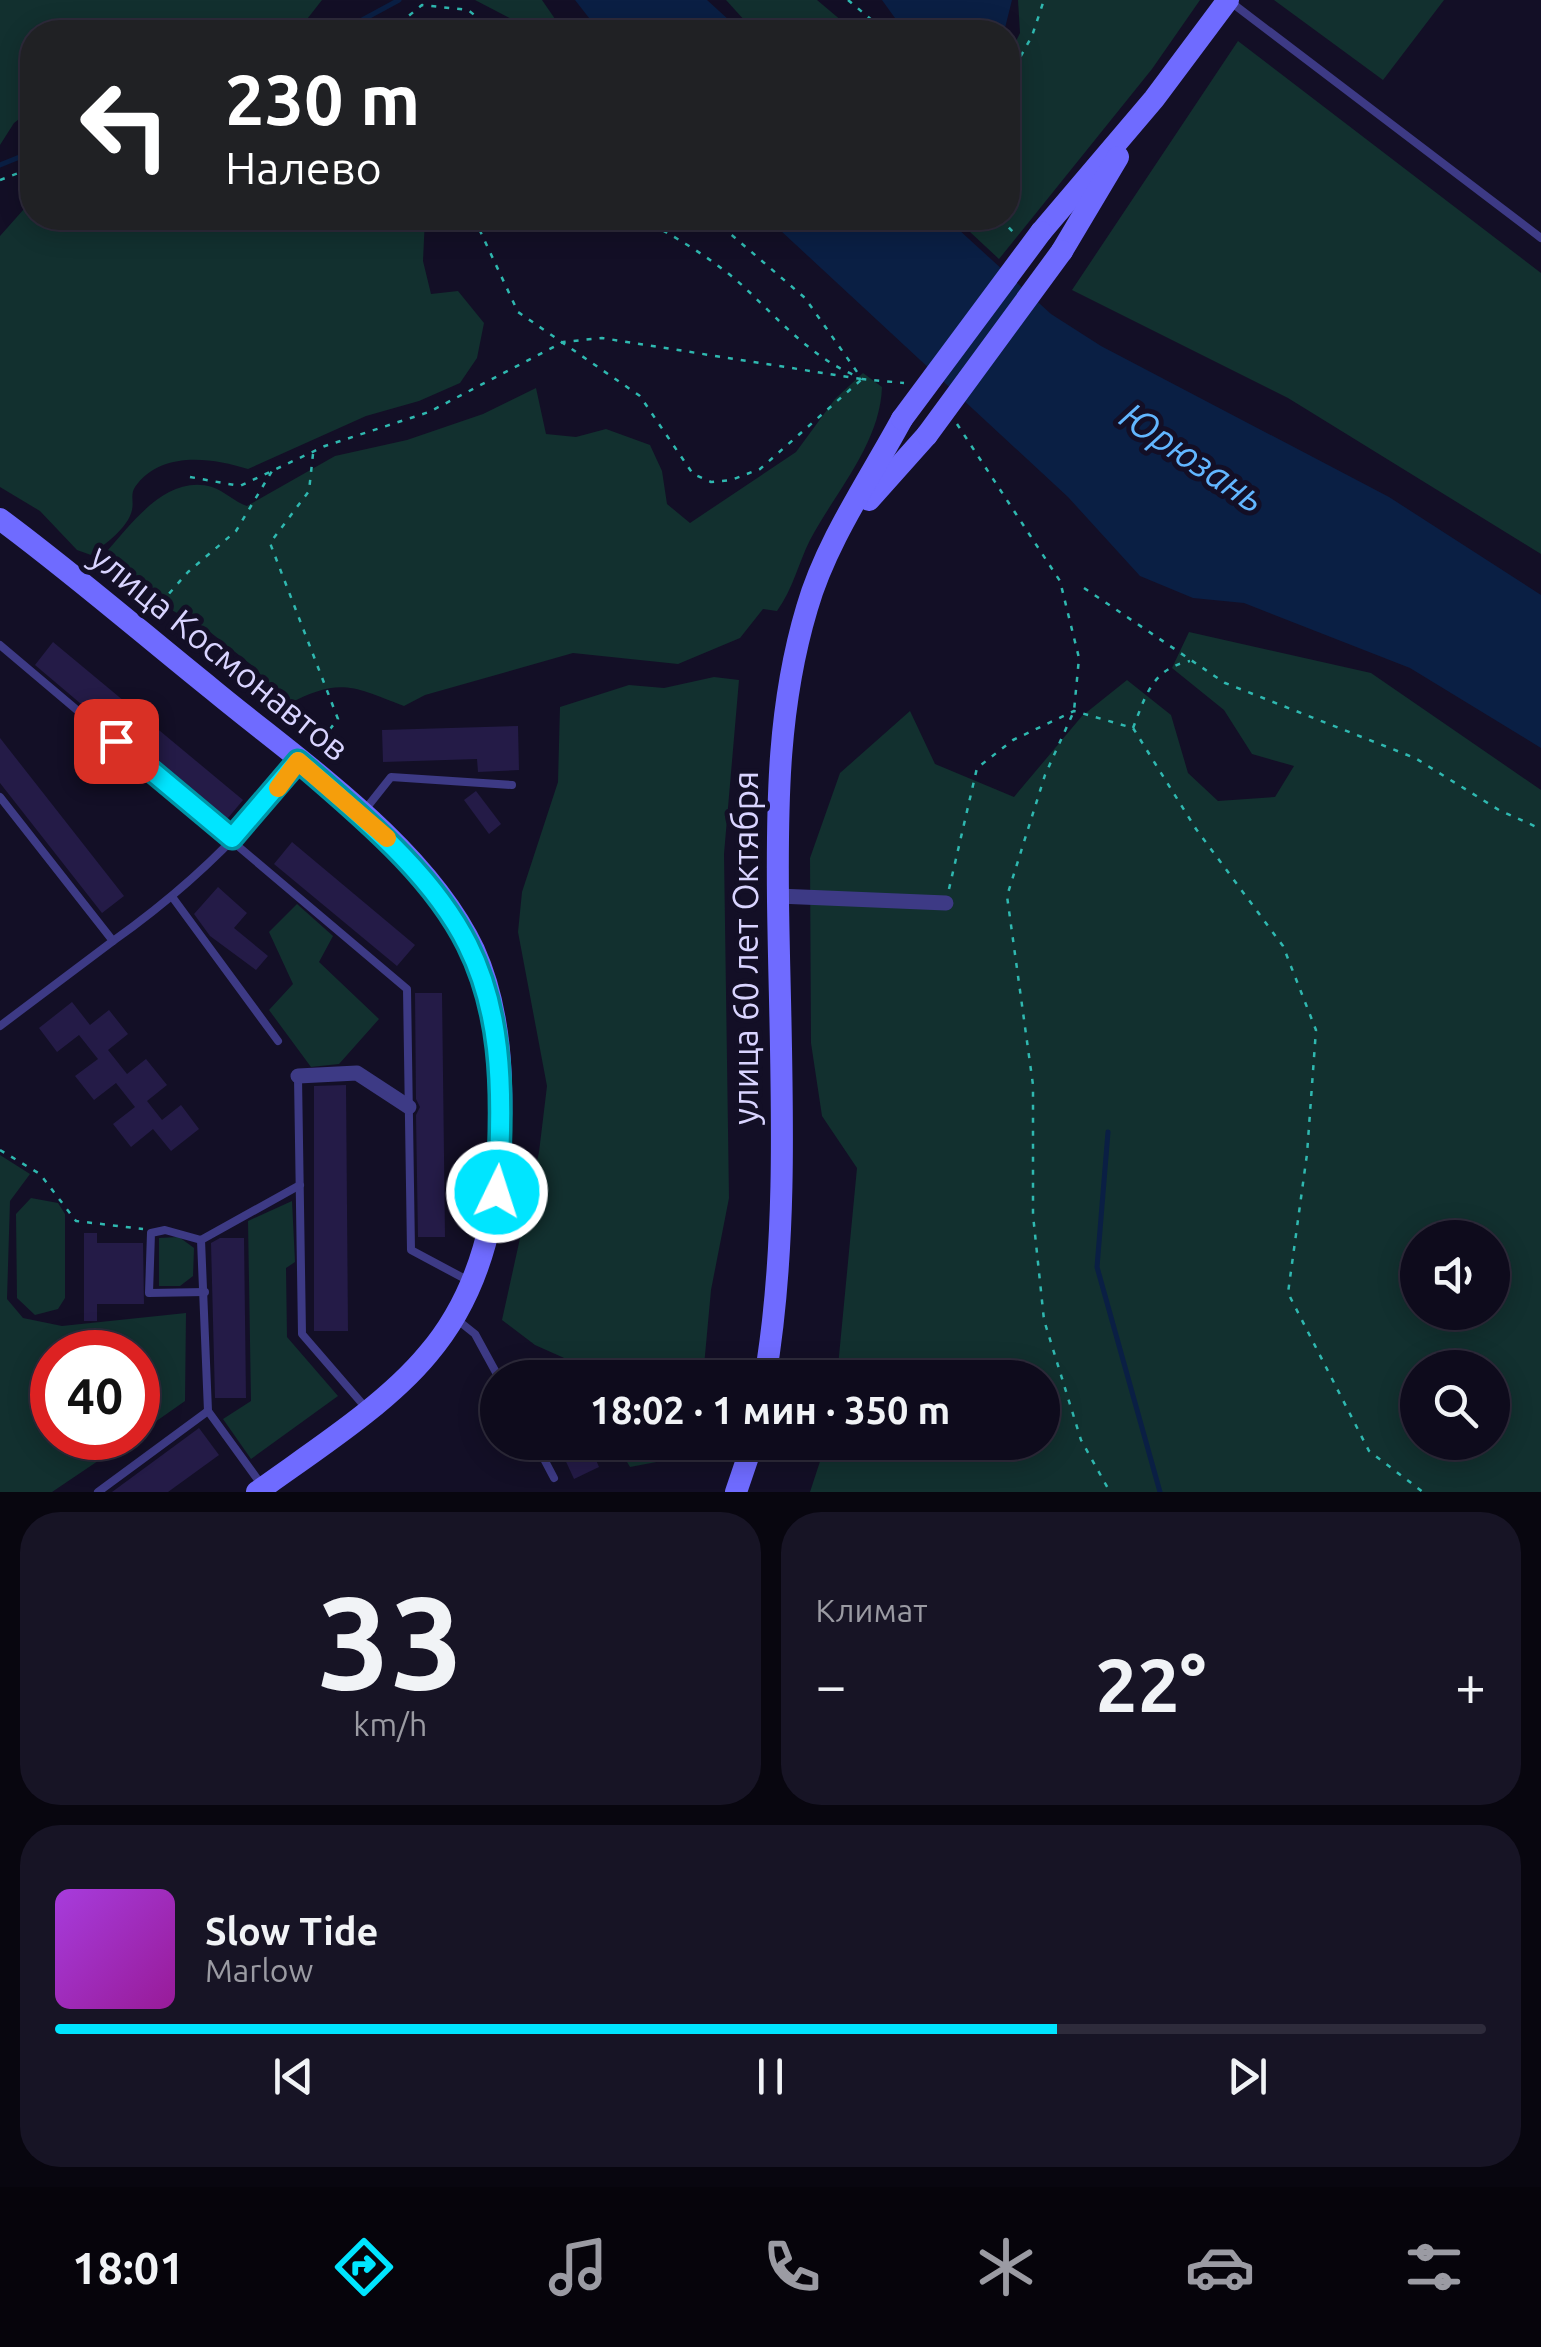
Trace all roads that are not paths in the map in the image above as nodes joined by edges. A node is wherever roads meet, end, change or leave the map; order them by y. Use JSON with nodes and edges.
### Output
{"nodes":[{"id":1,"x":1228,"y":0,"type":"edge"},
{"id":2,"x":1154,"y":99,"type":"junction"},
{"id":3,"x":1541,"y":238,"type":"edge"},
{"id":4,"x":0,"y":520,"type":"edge"},
{"id":5,"x":843,"y":529,"type":"junction"},
{"id":6,"x":0,"y":644,"type":"edge"},
{"id":7,"x":298,"y":761,"type":"junction"},
{"id":8,"x":512,"y":785,"type":"dead end"},
{"id":9,"x":0,"y":797,"type":"edge"},
{"id":10,"x":361,"y":814,"type":"junction"},
{"id":11,"x":232,"y":838,"type":"junction"},
{"id":12,"x":778,"y":896,"type":"junction"},
{"id":13,"x":173,"y":898,"type":"junction"},
{"id":14,"x":946,"y":903,"type":"road end"},
{"id":15,"x":113,"y":941,"type":"junction"},
{"id":16,"x":0,"y":1026,"type":"edge"},
{"id":17,"x":278,"y":1041,"type":"dead end"},
{"id":18,"x":298,"y":1072,"type":"joint"},
{"id":19,"x":409,"y":1107,"type":"junction"},
{"id":20,"x":300,"y":1185,"type":"junction"},
{"id":21,"x":201,"y":1240,"type":"junction"},
{"id":22,"x":473,"y":1284,"type":"junction"},
{"id":23,"x":205,"y":1292,"type":"junction"},
{"id":24,"x":454,"y":1318,"type":"junction"},
{"id":25,"x":489,"y":1360,"type":"edge"},
{"id":26,"x":767,"y":1360,"type":"edge"},
{"id":27,"x":366,"y":1408,"type":"junction"},
{"id":28,"x":208,"y":1411,"type":"junction"},
{"id":29,"x":544,"y":1460,"type":"edge"},
{"id":30,"x":747,"y":1460,"type":"edge"},
{"id":31,"x":554,"y":1478,"type":"dead end"},
{"id":32,"x":260,"y":1490,"type":"edge"},
{"id":33,"x":98,"y":1492,"type":"edge"},
{"id":34,"x":736,"y":1492,"type":"edge"}],
"edges":[{"from":1,"to":2,"type":"main road"},
{"from":1,"to":3,"type":"lane"},
{"from":2,"to":5,"type":"main road","bridge":true},
{"from":2,"to":5,"type":"main road","bridge":true},
{"from":4,"to":7,"type":"main road","name":"улица Космонавтов"},
{"from":5,"to":12,"type":"main road","name":"улица 60 лет Октября"},
{"from":6,"to":11,"type":"lane"},
{"from":7,"to":10,"type":"main road","name":"улица Космонавтов"},
{"from":7,"to":11,"type":"lane"},
{"from":8,"to":10,"type":"lane"},
{"from":9,"to":15,"type":"lane"},
{"from":10,"to":22,"type":"main road","name":"улица Космонавтов"},
{"from":11,"to":13,"type":"lane"},
{"from":11,"to":19,"type":"lane"},
{"from":12,"to":14,"type":"street"},
{"from":12,"to":26,"type":"main road","name":"улица 60 лет Октября"},
{"from":13,"to":15,"type":"lane"},
{"from":13,"to":17,"type":"lane"},
{"from":15,"to":16,"type":"lane"},
{"from":18,"to":19,"type":"street"},
{"from":18,"to":20,"type":"lane"},
{"from":19,"to":22,"type":"lane"},
{"from":20,"to":21,"type":"lane"},
{"from":20,"to":27,"type":"lane"},
{"from":21,"to":23,"type":"lane"},
{"from":21,"to":23,"type":"lane"},
{"from":22,"to":24,"type":"main road","name":"улица Космонавтов"},
{"from":23,"to":28,"type":"lane"},
{"from":24,"to":25,"type":"lane"},
{"from":24,"to":27,"type":"main road","name":"улица Космонавтов"},
{"from":27,"to":32,"type":"main road","name":"улица Космонавтов"},
{"from":28,"to":32,"type":"lane"},
{"from":28,"to":33,"type":"lane"},
{"from":29,"to":31,"type":"lane"},
{"from":30,"to":34,"type":"main road"}]}
